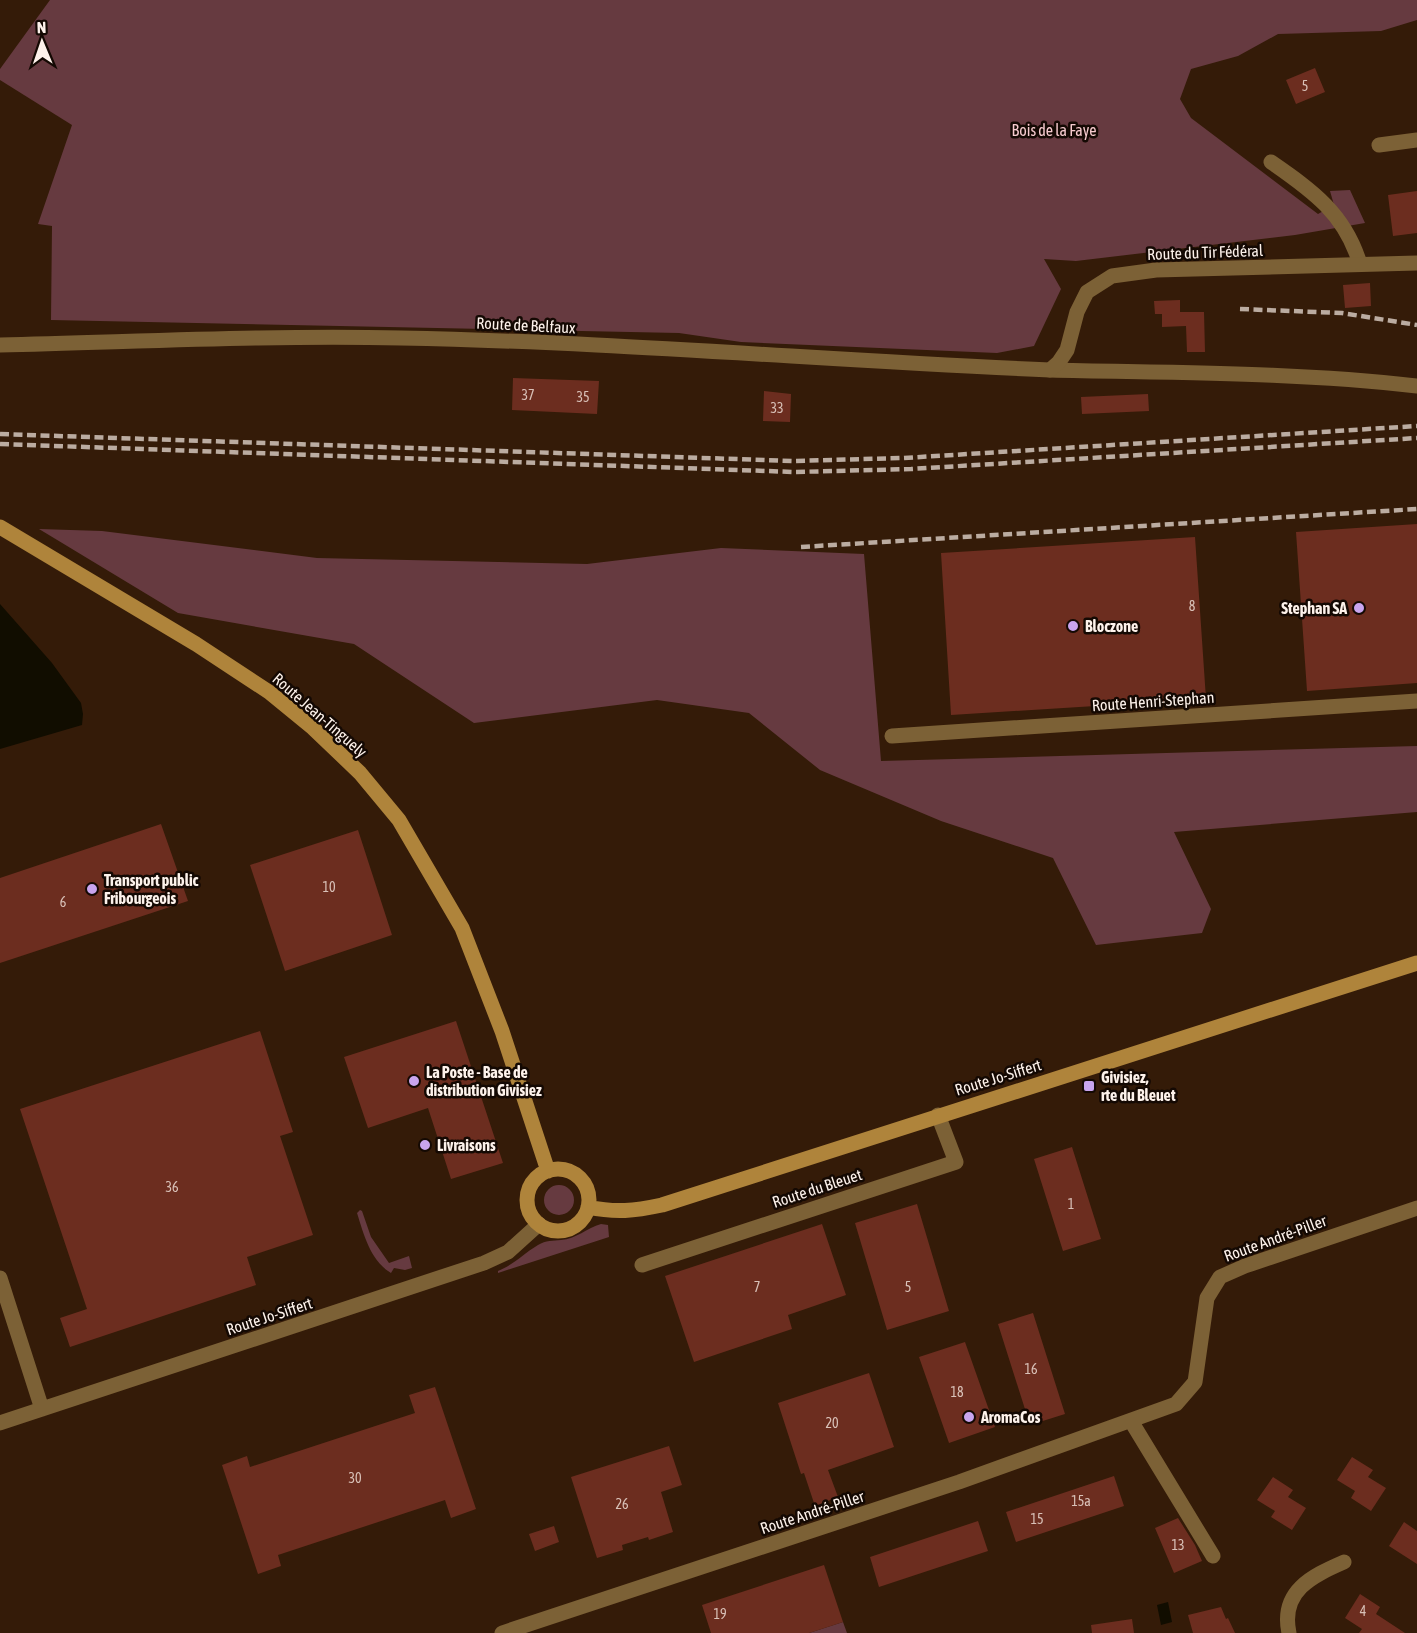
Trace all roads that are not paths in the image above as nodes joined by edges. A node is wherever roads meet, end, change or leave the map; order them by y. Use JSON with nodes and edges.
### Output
{"nodes":[{"id":1,"x":1417,"y":140,"type":"edge"},
{"id":2,"x":1378,"y":144,"type":"dead end"},
{"id":3,"x":1270,"y":162,"type":"dead end"},
{"id":4,"x":1417,"y":262,"type":"edge"},
{"id":5,"x":1360,"y":264,"type":"junction"},
{"id":6,"x":0,"y":345,"type":"edge"},
{"id":7,"x":1050,"y":370,"type":"junction"},
{"id":8,"x":1417,"y":386,"type":"edge"},
{"id":9,"x":0,"y":526,"type":"edge"},
{"id":10,"x":1417,"y":701,"type":"edge"},
{"id":11,"x":892,"y":736,"type":"dead end"},
{"id":12,"x":1417,"y":963,"type":"edge"},
{"id":13,"x":938,"y":1115,"type":"junction"},
{"id":14,"x":548,"y":1171,"type":"junction"},
{"id":15,"x":588,"y":1207,"type":"junction"},
{"id":16,"x":1417,"y":1208,"type":"edge"},
{"id":17,"x":538,"y":1224,"type":"junction"},
{"id":18,"x":642,"y":1265,"type":"dead end"},
{"id":19,"x":0,"y":1278,"type":"edge"},
{"id":20,"x":42,"y":1409,"type":"junction"},
{"id":21,"x":1131,"y":1420,"type":"junction"},
{"id":22,"x":0,"y":1423,"type":"edge"},
{"id":23,"x":1213,"y":1556,"type":"dead end"},
{"id":24,"x":1344,"y":1562,"type":"dead end"},
{"id":25,"x":502,"y":1633,"type":"edge"},
{"id":26,"x":1288,"y":1633,"type":"edge"}],
"edges":[{"from":1,"to":2,"type":"street"},
{"from":3,"to":5,"type":"street"},
{"from":4,"to":5,"type":"street","name":"Route du Tir Fédéral"},
{"from":5,"to":7,"type":"street","name":"Route du Tir Fédéral"},
{"from":6,"to":7,"type":"street","name":"Route de Belfaux"},
{"from":7,"to":8,"type":"street","name":"Route de Belfaux"},
{"from":9,"to":14,"type":"main road","name":"Route Jean-Tinguely"},
{"from":10,"to":11,"type":"street","name":"Route Henri-Stephan"},
{"from":12,"to":13,"type":"main road","name":"Route Jo-Siffert"},
{"from":13,"to":15,"type":"main road","name":"Route Jo-Siffert"},
{"from":13,"to":18,"type":"street","name":"Route du Bleuet"},
{"from":14,"to":15,"type":"main road"},
{"from":14,"to":17,"type":"main road"},
{"from":15,"to":17,"type":"main road"},
{"from":16,"to":21,"type":"street","name":"Route André-Piller"},
{"from":17,"to":20,"type":"street","name":"Route Jo-Siffert"},
{"from":19,"to":20,"type":"street"},
{"from":20,"to":22,"type":"street","name":"Route Jo-Siffert"},
{"from":21,"to":23,"type":"street"},
{"from":21,"to":25,"type":"street","name":"Route André-Piller"},
{"from":24,"to":26,"type":"street"}]}
